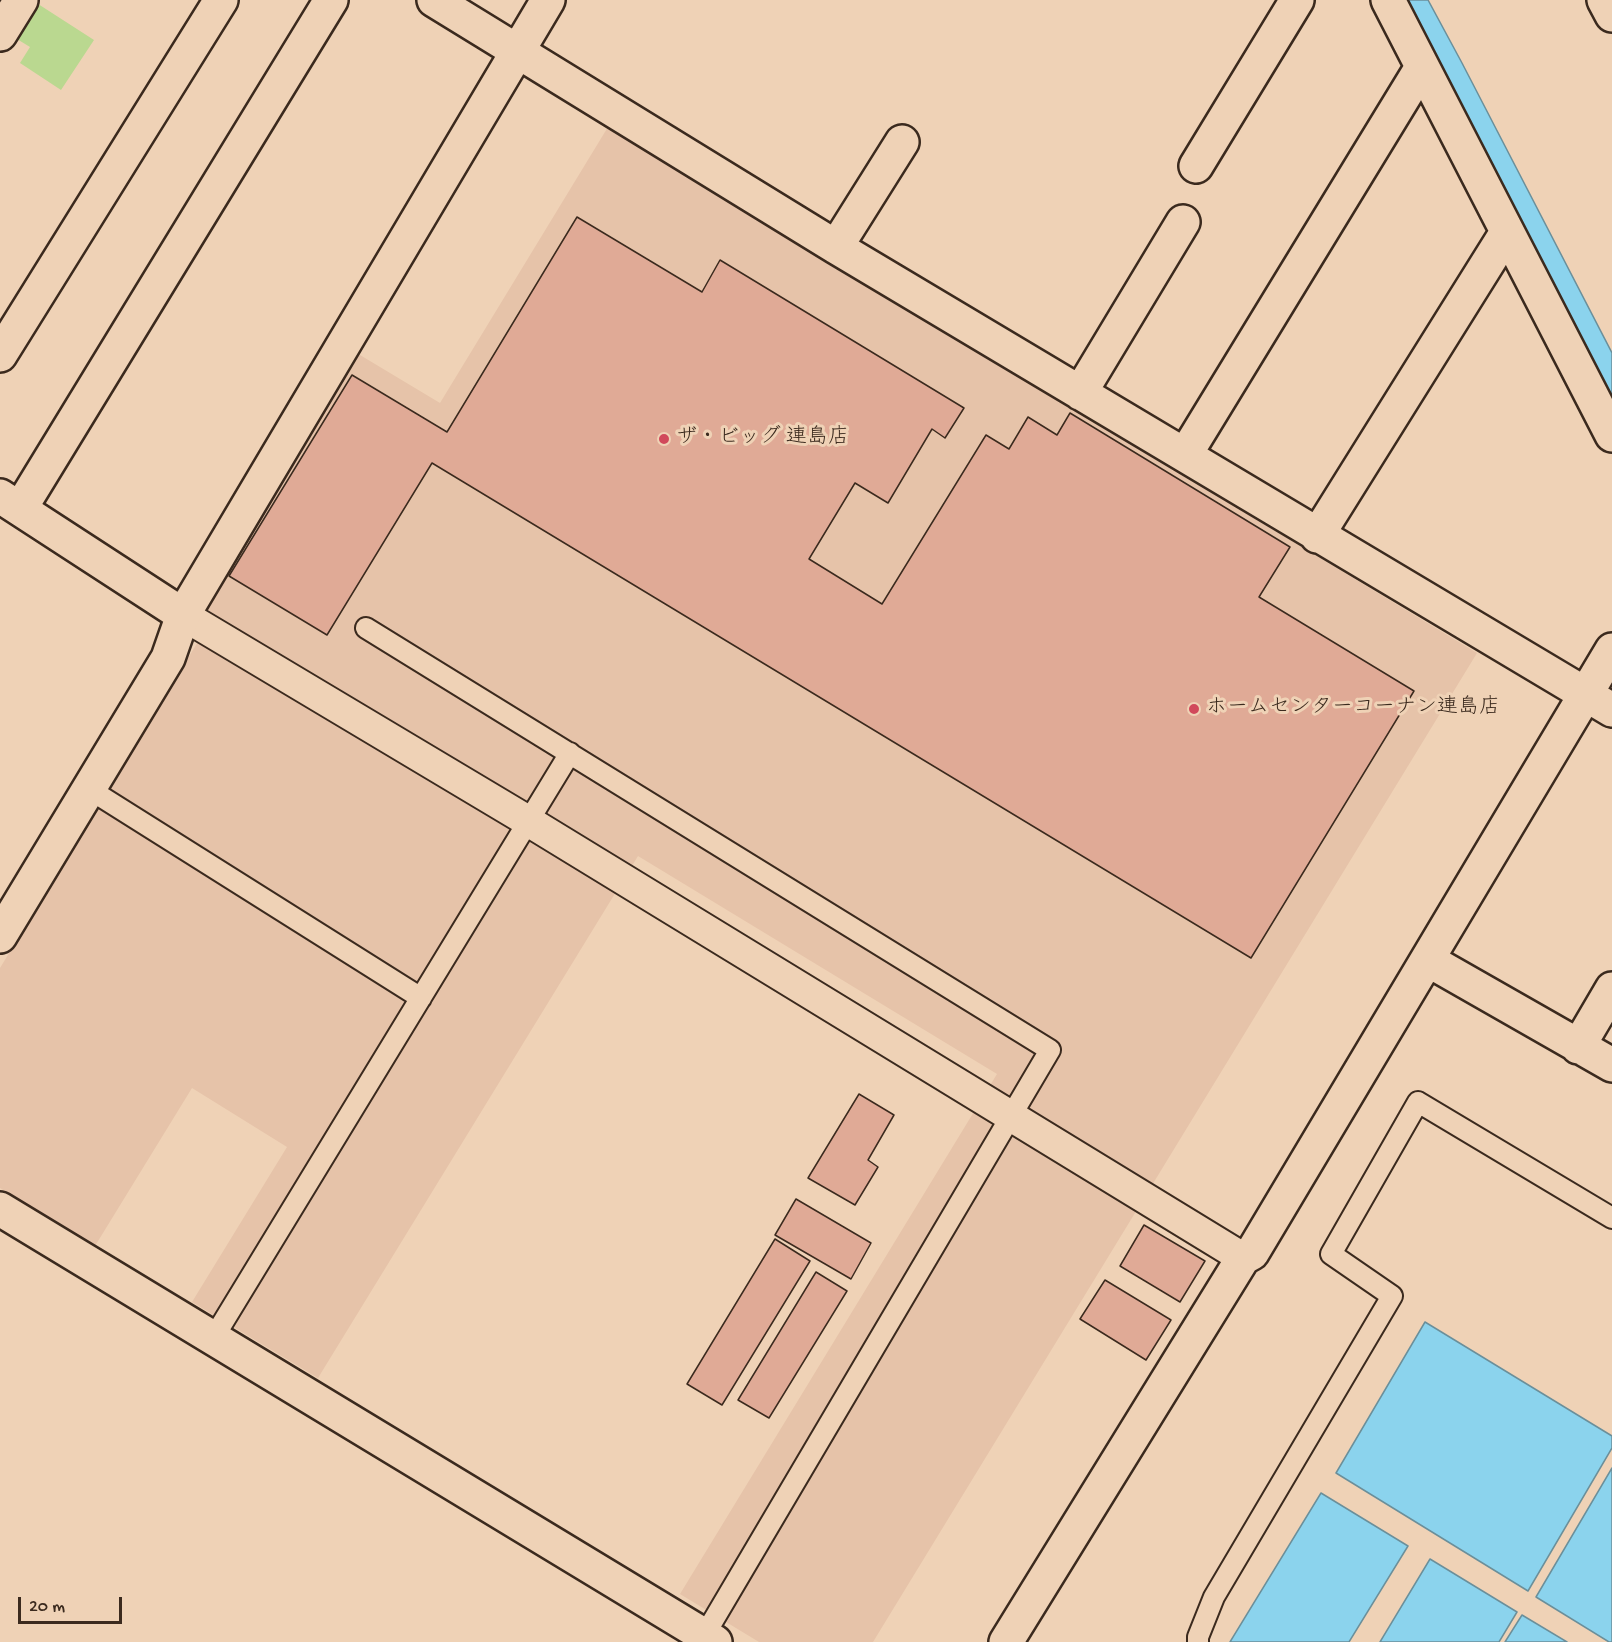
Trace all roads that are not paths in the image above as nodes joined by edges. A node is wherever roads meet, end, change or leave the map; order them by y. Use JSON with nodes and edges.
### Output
{"nodes":[{"id":1,"x":21,"y":0,"type":"edge"},
{"id":2,"x":221,"y":0,"type":"edge"},
{"id":3,"x":331,"y":0,"type":"edge"},
{"id":4,"x":434,"y":0,"type":"edge"},
{"id":5,"x":548,"y":0,"type":"edge"},
{"id":6,"x":1297,"y":0,"type":"edge"},
{"id":7,"x":1388,"y":0,"type":"edge"},
{"id":8,"x":1604,"y":0,"type":"edge"},
{"id":9,"x":1612,"y":15,"type":"edge"},
{"id":10,"x":0,"y":34,"type":"edge"},
{"id":11,"x":517,"y":51,"type":"junction"},
{"id":12,"x":1422,"y":67,"type":"junction"},
{"id":13,"x":902,"y":142,"type":"dead end"},
{"id":14,"x":1197,"y":166,"type":"dead end"},
{"id":15,"x":1183,"y":222,"type":"dead end"},
{"id":16,"x":1507,"y":232,"type":"junction"},
{"id":17,"x":836,"y":247,"type":"junction"},
{"id":18,"x":0,"y":355,"type":"edge"},
{"id":19,"x":1080,"y":393,"type":"junction"},
{"id":20,"x":1612,"y":435,"type":"edge"},
{"id":21,"x":1185,"y":455,"type":"junction"},
{"id":22,"x":10,"y":502,"type":"edge"},
{"id":23,"x":1317,"y":536,"type":"junction"},
{"id":24,"x":183,"y":615,"type":"junction"},
{"id":25,"x":366,"y":628,"type":"dead end"},
{"id":26,"x":1612,"y":650,"type":"edge"},
{"id":27,"x":1599,"y":703,"type":"edge"},
{"id":28,"x":570,"y":753,"type":"junction"},
{"id":29,"x":89,"y":789,"type":"junction"},
{"id":30,"x":528,"y":820,"type":"junction"},
{"id":31,"x":0,"y":936,"type":"edge"},
{"id":32,"x":1428,"y":960,"type":"junction"},
{"id":33,"x":1612,"y":989,"type":"edge"},
{"id":34,"x":421,"y":998,"type":"junction"},
{"id":35,"x":1578,"y":1047,"type":"junction"},
{"id":36,"x":1612,"y":1065,"type":"edge"},
{"id":37,"x":1011,"y":1116,"type":"junction"},
{"id":38,"x":0,"y":1209,"type":"edge"},
{"id":39,"x":1612,"y":1218,"type":"edge"},
{"id":40,"x":1243,"y":1258,"type":"junction"},
{"id":41,"x":214,"y":1337,"type":"junction"},
{"id":42,"x":710,"y":1639,"type":"edge"},
{"id":43,"x":1006,"y":1642,"type":"edge"},
{"id":44,"x":1198,"y":1642,"type":"edge"}],
"edges":[{"from":1,"to":10,"type":"street"},
{"from":2,"to":18,"type":"street"},
{"from":3,"to":22,"type":"street"},
{"from":4,"to":11,"type":"street"},
{"from":5,"to":11,"type":"street"},
{"from":6,"to":14,"type":"street"},
{"from":7,"to":12,"type":"street"},
{"from":8,"to":9,"type":"street"},
{"from":11,"to":17,"type":"street"},
{"from":11,"to":24,"type":"street"},
{"from":12,"to":16,"type":"street"},
{"from":12,"to":21,"type":"street"},
{"from":13,"to":17,"type":"street"},
{"from":15,"to":19,"type":"street"},
{"from":16,"to":20,"type":"street"},
{"from":16,"to":23,"type":"street"},
{"from":17,"to":19,"type":"street"},
{"from":19,"to":21,"type":"street"},
{"from":21,"to":23,"type":"street"},
{"from":22,"to":24,"type":"street"},
{"from":23,"to":27,"type":"street"},
{"from":24,"to":29,"type":"street"},
{"from":24,"to":30,"type":"street"},
{"from":25,"to":28,"type":"lane"},
{"from":26,"to":27,"type":"street"},
{"from":27,"to":32,"type":"street"},
{"from":28,"to":30,"type":"lane"},
{"from":28,"to":37,"type":"lane"},
{"from":29,"to":31,"type":"street"},
{"from":29,"to":34,"type":"lane"},
{"from":30,"to":34,"type":"lane"},
{"from":30,"to":37,"type":"street"},
{"from":32,"to":35,"type":"street"},
{"from":32,"to":40,"type":"street"},
{"from":33,"to":35,"type":"street"},
{"from":34,"to":41,"type":"lane"},
{"from":35,"to":36,"type":"street"},
{"from":37,"to":40,"type":"street"},
{"from":37,"to":42,"type":"lane"},
{"from":38,"to":41,"type":"street"},
{"from":39,"to":44,"type":"lane"},
{"from":40,"to":43,"type":"street"},
{"from":41,"to":42,"type":"street"}]}
